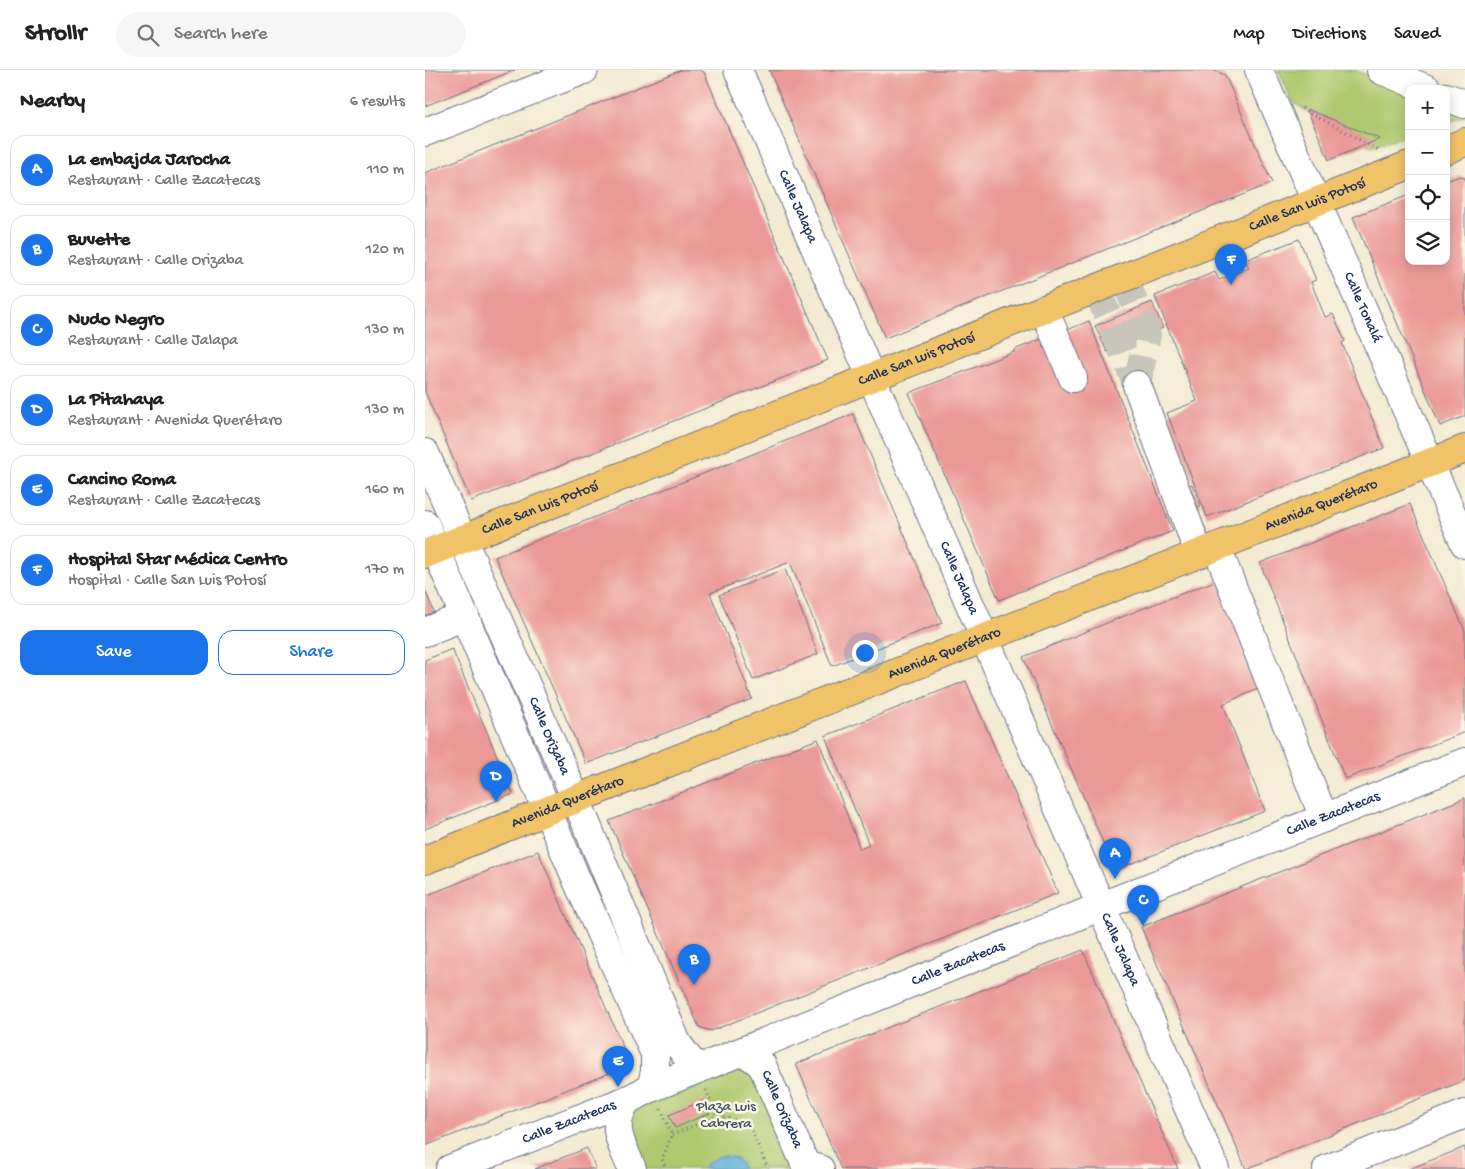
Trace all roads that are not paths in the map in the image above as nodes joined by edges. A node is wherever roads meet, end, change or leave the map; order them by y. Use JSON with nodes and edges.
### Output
{"nodes":[{"id":1,"x":584,"y":70,"type":"edge"},
{"id":2,"x":738,"y":70,"type":"edge"},
{"id":3,"x":1259,"y":70,"type":"edge"},
{"id":4,"x":1381,"y":70,"type":"edge"},
{"id":5,"x":1417,"y":85,"type":"edge"},
{"id":6,"x":1450,"y":98,"type":"edge"},
{"id":7,"x":1465,"y":104,"type":"edge"},
{"id":8,"x":425,"y":132,"type":"edge"},
{"id":9,"x":1465,"y":142,"type":"edge"},
{"id":10,"x":1450,"y":148,"type":"edge"},
{"id":11,"x":1405,"y":166,"type":"edge"},
{"id":12,"x":1315,"y":202,"type":"junction"},
{"id":13,"x":1044,"y":309,"type":"junction"},
{"id":14,"x":871,"y":377,"type":"junction"},
{"id":15,"x":1073,"y":378,"type":"dead end"},
{"id":16,"x":1137,"y":385,"type":"dead end"},
{"id":17,"x":1465,"y":450,"type":"edge"},
{"id":18,"x":425,"y":453,"type":"edge"},
{"id":19,"x":1429,"y":464,"type":"junction"},
{"id":20,"x":425,"y":524,"type":"edge"},
{"id":21,"x":463,"y":538,"type":"junction"},
{"id":22,"x":1465,"y":544,"type":"edge"},
{"id":23,"x":1208,"y":551,"type":"junction"},
{"id":24,"x":431,"y":552,"type":"edge"},
{"id":25,"x":465,"y":616,"type":"junction"},
{"id":26,"x":425,"y":632,"type":"edge"},
{"id":27,"x":984,"y":639,"type":"junction"},
{"id":28,"x":1465,"y":762,"type":"edge"},
{"id":29,"x":576,"y":799,"type":"junction"},
{"id":30,"x":547,"y":811,"type":"junction"},
{"id":31,"x":1324,"y":818,"type":"junction"},
{"id":32,"x":425,"y":860,"type":"edge"},
{"id":33,"x":1102,"y":906,"type":"junction"},
{"id":34,"x":738,"y":1053,"type":"junction"},
{"id":35,"x":703,"y":1076,"type":"junction"},
{"id":36,"x":655,"y":1096,"type":"junction"},
{"id":37,"x":627,"y":1100,"type":"junction"},
{"id":38,"x":1465,"y":1114,"type":"edge"},
{"id":39,"x":450,"y":1169,"type":"edge"},
{"id":40,"x":632,"y":1169,"type":"edge"},
{"id":41,"x":820,"y":1169,"type":"edge"},
{"id":42,"x":1215,"y":1169,"type":"edge"},
{"id":43,"x":1327,"y":1169,"type":"edge"}],
"edges":[{"from":1,"to":8,"type":"street"},
{"from":2,"to":14,"type":"street","name":"Calle Jalapa"},
{"from":3,"to":12,"type":"street","name":"Calle Tonalá"},
{"from":4,"to":5,"type":"street"},
{"from":6,"to":7,"type":"street"},
{"from":9,"to":10,"type":"main road"},
{"from":11,"to":12,"type":"main road","name":"Calle San Luis Potosí"},
{"from":12,"to":13,"type":"main road","name":"Calle San Luis Potosí"},
{"from":12,"to":19,"type":"street","name":"Calle Tonalá"},
{"from":13,"to":14,"type":"main road","name":"Calle San Luis Potosí"},
{"from":13,"to":15,"type":"street"},
{"from":14,"to":21,"type":"main road","name":"Calle San Luis Potosí"},
{"from":14,"to":27,"type":"street","name":"Calle Jalapa"},
{"from":16,"to":23,"type":"street"},
{"from":17,"to":19,"type":"main road","name":"Avenida Querétaro"},
{"from":18,"to":21,"type":"street","name":"Calle Orizaba"},
{"from":19,"to":22,"type":"street","name":"Calle Tonalá"},
{"from":19,"to":23,"type":"main road","name":"Avenida Querétaro"},
{"from":20,"to":24,"type":"street","name":"Calle Orizaba"},
{"from":21,"to":24,"type":"main road","name":"Calle San Luis Potosí"},
{"from":21,"to":29,"type":"street","name":"Calle Orizaba"},
{"from":23,"to":27,"type":"main road","name":"Avenida Querétaro"},
{"from":23,"to":31,"type":"street"},
{"from":24,"to":25,"type":"street","name":"Calle Orizaba"},
{"from":25,"to":26,"type":"street"},
{"from":25,"to":30,"type":"street","name":"Calle Orizaba"},
{"from":27,"to":29,"type":"main road","name":"Avenida Querétaro"},
{"from":27,"to":33,"type":"street","name":"Calle Jalapa"},
{"from":28,"to":31,"type":"street","name":"Calle Zacatecas"},
{"from":29,"to":30,"type":"main road","name":"Avenida Querétaro"},
{"from":29,"to":35,"type":"street","name":"Calle Orizaba"},
{"from":30,"to":32,"type":"main road","name":"Avenida Querétaro"},
{"from":30,"to":36,"type":"street","name":"Calle Orizaba"},
{"from":31,"to":33,"type":"street","name":"Calle Zacatecas"},
{"from":33,"to":34,"type":"street","name":"Calle Zacatecas"},
{"from":33,"to":42,"type":"street","name":"Calle Jalapa"},
{"from":34,"to":35,"type":"street","name":"Calle Zacatecas"},
{"from":34,"to":41,"type":"street","name":"Calle Orizaba"},
{"from":35,"to":36,"type":"street","name":"Calle Zacatecas"},
{"from":36,"to":37,"type":"street","name":"Calle Zacatecas"},
{"from":37,"to":39,"type":"street","name":"Calle Zacatecas"},
{"from":37,"to":40,"type":"street"},
{"from":38,"to":43,"type":"street"}]}
